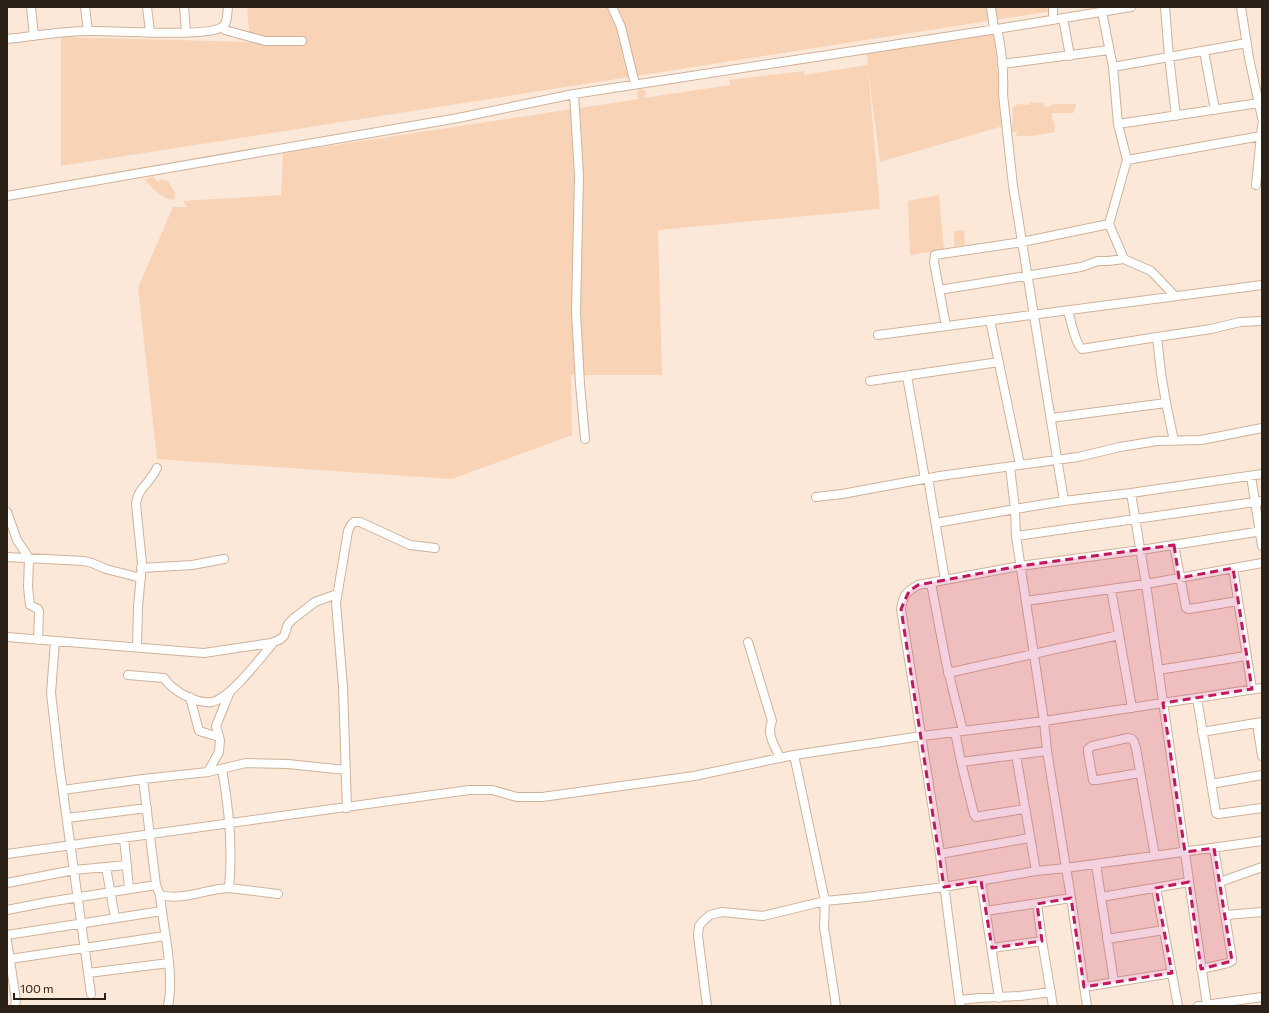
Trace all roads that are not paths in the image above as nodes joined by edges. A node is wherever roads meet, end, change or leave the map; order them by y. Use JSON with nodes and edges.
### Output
{"nodes":[{"id":1,"x":31,"y":7,"type":"edge"},
{"id":2,"x":85,"y":7,"type":"edge"},
{"id":3,"x":147,"y":7,"type":"edge"},
{"id":4,"x":184,"y":7,"type":"edge"},
{"id":5,"x":228,"y":7,"type":"edge"},
{"id":6,"x":612,"y":7,"type":"edge"},
{"id":7,"x":991,"y":7,"type":"edge"},
{"id":8,"x":1053,"y":7,"type":"edge"},
{"id":9,"x":1131,"y":7,"type":"edge"},
{"id":10,"x":1166,"y":7,"type":"edge"},
{"id":11,"x":1241,"y":7,"type":"edge"},
{"id":12,"x":1102,"y":12,"type":"junction"},
{"id":13,"x":1063,"y":18,"type":"junction"},
{"id":14,"x":1053,"y":19,"type":"junction"},
{"id":15,"x":222,"y":27,"type":"junction"},
{"id":16,"x":996,"y":29,"type":"junction"},
{"id":17,"x":88,"y":31,"type":"junction"},
{"id":18,"x":150,"y":32,"type":"junction"},
{"id":19,"x":186,"y":32,"type":"junction"},
{"id":20,"x":34,"y":36,"type":"junction"},
{"id":21,"x":7,"y":39,"type":"edge"},
{"id":22,"x":302,"y":41,"type":"dead end"},
{"id":23,"x":1247,"y":43,"type":"junction"},
{"id":24,"x":1109,"y":50,"type":"junction"},
{"id":25,"x":1204,"y":51,"type":"junction"},
{"id":26,"x":1070,"y":56,"type":"junction"},
{"id":27,"x":1169,"y":57,"type":"junction"},
{"id":28,"x":1002,"y":64,"type":"junction"},
{"id":29,"x":1112,"y":67,"type":"junction"},
{"id":30,"x":635,"y":84,"type":"junction"},
{"id":31,"x":574,"y":94,"type":"junction"},
{"id":32,"x":1259,"y":103,"type":"junction"},
{"id":33,"x":1215,"y":110,"type":"junction"},
{"id":34,"x":1176,"y":116,"type":"junction"},
{"id":35,"x":1262,"y":118,"type":"edge"},
{"id":36,"x":1118,"y":124,"type":"junction"},
{"id":37,"x":1262,"y":125,"type":"edge"},
{"id":38,"x":1261,"y":136,"type":"junction"},
{"id":39,"x":1127,"y":160,"type":"junction"},
{"id":40,"x":1256,"y":184,"type":"dead end"},
{"id":41,"x":7,"y":196,"type":"edge"},
{"id":42,"x":1109,"y":224,"type":"junction"},
{"id":43,"x":1022,"y":242,"type":"junction"},
{"id":44,"x":1124,"y":259,"type":"junction"},
{"id":45,"x":1028,"y":275,"type":"junction"},
{"id":46,"x":1262,"y":285,"type":"edge"},
{"id":47,"x":939,"y":290,"type":"junction"},
{"id":48,"x":1174,"y":295,"type":"junction"},
{"id":49,"x":1068,"y":311,"type":"junction"},
{"id":50,"x":1035,"y":314,"type":"junction"},
{"id":51,"x":990,"y":320,"type":"junction"},
{"id":52,"x":1262,"y":321,"type":"edge"},
{"id":53,"x":946,"y":326,"type":"junction"},
{"id":54,"x":878,"y":335,"type":"dead end"},
{"id":55,"x":1157,"y":337,"type":"junction"},
{"id":56,"x":999,"y":362,"type":"junction"},
{"id":57,"x":907,"y":376,"type":"junction"},
{"id":58,"x":870,"y":381,"type":"dead end"},
{"id":59,"x":1166,"y":403,"type":"junction"},
{"id":60,"x":1051,"y":418,"type":"junction"},
{"id":61,"x":1262,"y":428,"type":"edge"},
{"id":62,"x":585,"y":439,"type":"dead end"},
{"id":63,"x":1174,"y":441,"type":"junction"},
{"id":64,"x":1058,"y":460,"type":"junction"},
{"id":65,"x":1020,"y":465,"type":"junction"},
{"id":66,"x":1010,"y":467,"type":"junction"},
{"id":67,"x":158,"y":468,"type":"dead end"},
{"id":68,"x":1262,"y":474,"type":"edge"},
{"id":69,"x":1251,"y":476,"type":"junction"},
{"id":70,"x":926,"y":479,"type":"junction"},
{"id":71,"x":1131,"y":493,"type":"junction"},
{"id":72,"x":816,"y":497,"type":"dead end"},
{"id":73,"x":1064,"y":501,"type":"junction"},
{"id":74,"x":1259,"y":501,"type":"edge"},
{"id":75,"x":1015,"y":509,"type":"junction"},
{"id":76,"x":7,"y":512,"type":"edge"},
{"id":77,"x":1136,"y":519,"type":"junction"},
{"id":78,"x":936,"y":523,"type":"junction"},
{"id":79,"x":1261,"y":531,"type":"edge"},
{"id":80,"x":1016,"y":536,"type":"junction"},
{"id":81,"x":1174,"y":545,"type":"junction"},
{"id":82,"x":1262,"y":546,"type":"edge"},
{"id":83,"x":435,"y":548,"type":"dead end"},
{"id":84,"x":1141,"y":550,"type":"junction"},
{"id":85,"x":7,"y":557,"type":"edge"},
{"id":86,"x":29,"y":558,"type":"junction"},
{"id":87,"x":224,"y":559,"type":"dead end"},
{"id":88,"x":1262,"y":563,"type":"edge"},
{"id":89,"x":1020,"y":566,"type":"junction"},
{"id":90,"x":142,"y":568,"type":"junction"},
{"id":91,"x":1233,"y":568,"type":"junction"},
{"id":92,"x":141,"y":578,"type":"junction"},
{"id":93,"x":1179,"y":578,"type":"junction"},
{"id":94,"x":945,"y":580,"type":"junction"},
{"id":95,"x":931,"y":583,"type":"junction"},
{"id":96,"x":1146,"y":584,"type":"junction"},
{"id":97,"x":1111,"y":589,"type":"junction"},
{"id":98,"x":337,"y":594,"type":"junction"},
{"id":99,"x":1238,"y":601,"type":"junction"},
{"id":100,"x":1026,"y":602,"type":"junction"},
{"id":101,"x":1119,"y":635,"type":"junction"},
{"id":102,"x":7,"y":637,"type":"edge"},
{"id":103,"x":38,"y":640,"type":"junction"},
{"id":104,"x":55,"y":641,"type":"junction"},
{"id":105,"x":274,"y":642,"type":"junction"},
{"id":106,"x":748,"y":642,"type":"dead end"},
{"id":107,"x":137,"y":647,"type":"junction"},
{"id":108,"x":1034,"y":654,"type":"junction"},
{"id":109,"x":1246,"y":656,"type":"junction"},
{"id":110,"x":1158,"y":670,"type":"junction"},
{"id":111,"x":948,"y":673,"type":"junction"},
{"id":112,"x":128,"y":675,"type":"dead end"},
{"id":113,"x":1262,"y":688,"type":"edge"},
{"id":114,"x":1252,"y":689,"type":"junction"},
{"id":115,"x":229,"y":694,"type":"junction"},
{"id":116,"x":190,"y":697,"type":"junction"},
{"id":117,"x":1197,"y":698,"type":"junction"},
{"id":118,"x":1163,"y":703,"type":"junction"},
{"id":119,"x":1132,"y":708,"type":"junction"},
{"id":120,"x":1044,"y":721,"type":"junction"},
{"id":121,"x":1259,"y":723,"type":"edge"},
{"id":122,"x":959,"y":732,"type":"junction"},
{"id":123,"x":1202,"y":732,"type":"junction"},
{"id":124,"x":922,"y":736,"type":"junction"},
{"id":125,"x":219,"y":737,"type":"junction"},
{"id":126,"x":1047,"y":751,"type":"junction"},
{"id":127,"x":794,"y":755,"type":"junction"},
{"id":128,"x":1016,"y":756,"type":"junction"},
{"id":129,"x":1262,"y":756,"type":"edge"},
{"id":130,"x":780,"y":758,"type":"junction"},
{"id":131,"x":961,"y":762,"type":"junction"},
{"id":132,"x":222,"y":768,"type":"junction"},
{"id":133,"x":346,"y":770,"type":"junction"},
{"id":134,"x":208,"y":772,"type":"junction"},
{"id":135,"x":1140,"y":773,"type":"junction"},
{"id":136,"x":1262,"y":775,"type":"edge"},
{"id":137,"x":143,"y":779,"type":"junction"},
{"id":138,"x":1211,"y":784,"type":"junction"},
{"id":139,"x":63,"y":790,"type":"junction"},
{"id":140,"x":147,"y":808,"type":"junction"},
{"id":141,"x":347,"y":808,"type":"junction"},
{"id":142,"x":1262,"y":808,"type":"edge"},
{"id":143,"x":1024,"y":809,"type":"junction"},
{"id":144,"x":67,"y":818,"type":"junction"},
{"id":145,"x":230,"y":824,"type":"junction"},
{"id":146,"x":150,"y":834,"type":"junction"},
{"id":147,"x":124,"y":838,"type":"junction"},
{"id":148,"x":1029,"y":838,"type":"junction"},
{"id":149,"x":1262,"y":841,"type":"edge"},
{"id":150,"x":70,"y":846,"type":"junction"},
{"id":151,"x":1214,"y":848,"type":"junction"},
{"id":152,"x":1185,"y":852,"type":"junction"},
{"id":153,"x":7,"y":854,"type":"edge"},
{"id":154,"x":940,"y":854,"type":"junction"},
{"id":155,"x":1155,"y":856,"type":"junction"},
{"id":156,"x":1096,"y":864,"type":"junction"},
{"id":157,"x":127,"y":865,"type":"junction"},
{"id":158,"x":106,"y":867,"type":"junction"},
{"id":159,"x":1262,"y":867,"type":"edge"},
{"id":160,"x":1066,"y":868,"type":"junction"},
{"id":161,"x":74,"y":870,"type":"junction"},
{"id":162,"x":1036,"y":871,"type":"junction"},
{"id":163,"x":981,"y":881,"type":"junction"},
{"id":164,"x":1189,"y":882,"type":"junction"},
{"id":165,"x":1220,"y":882,"type":"junction"},
{"id":166,"x":7,"y":883,"type":"edge"},
{"id":167,"x":156,"y":885,"type":"junction"},
{"id":168,"x":944,"y":887,"type":"junction"},
{"id":169,"x":129,"y":888,"type":"junction"},
{"id":170,"x":229,"y":888,"type":"junction"},
{"id":171,"x":1156,"y":888,"type":"junction"},
{"id":172,"x":110,"y":892,"type":"junction"},
{"id":173,"x":278,"y":894,"type":"dead end"},
{"id":174,"x":160,"y":895,"type":"junction"},
{"id":175,"x":78,"y":897,"type":"junction"},
{"id":176,"x":1101,"y":897,"type":"junction"},
{"id":177,"x":1071,"y":898,"type":"junction"},
{"id":178,"x":825,"y":901,"type":"junction"},
{"id":179,"x":1037,"y":904,"type":"junction"},
{"id":180,"x":7,"y":910,"type":"edge"},
{"id":181,"x":162,"y":911,"type":"junction"},
{"id":182,"x":986,"y":911,"type":"junction"},
{"id":183,"x":1262,"y":912,"type":"edge"},
{"id":184,"x":1226,"y":915,"type":"junction"},
{"id":185,"x":115,"y":918,"type":"junction"},
{"id":186,"x":81,"y":924,"type":"junction"},
{"id":187,"x":1164,"y":930,"type":"junction"},
{"id":188,"x":7,"y":935,"type":"edge"},
{"id":189,"x":165,"y":936,"type":"junction"},
{"id":190,"x":1107,"y":939,"type":"junction"},
{"id":191,"x":7,"y":941,"type":"edge"},
{"id":192,"x":1042,"y":941,"type":"junction"},
{"id":193,"x":992,"y":948,"type":"junction"},
{"id":194,"x":84,"y":949,"type":"junction"},
{"id":195,"x":10,"y":959,"type":"junction"},
{"id":196,"x":169,"y":963,"type":"junction"},
{"id":197,"x":1201,"y":969,"type":"junction"},
{"id":198,"x":1172,"y":972,"type":"junction"},
{"id":199,"x":88,"y":973,"type":"junction"},
{"id":200,"x":1114,"y":982,"type":"junction"},
{"id":201,"x":1084,"y":987,"type":"junction"},
{"id":202,"x":1050,"y":992,"type":"junction"},
{"id":203,"x":91,"y":994,"type":"dead end"},
{"id":204,"x":1262,"y":997,"type":"edge"},
{"id":205,"x":999,"y":998,"type":"junction"},
{"id":206,"x":960,"y":1003,"type":"edge"},
{"id":207,"x":1207,"y":1005,"type":"junction"},
{"id":208,"x":1218,"y":1005,"type":"edge"},
{"id":209,"x":15,"y":1006,"type":"edge"},
{"id":210,"x":168,"y":1006,"type":"edge"},
{"id":211,"x":707,"y":1006,"type":"edge"},
{"id":212,"x":836,"y":1006,"type":"edge"},
{"id":213,"x":1053,"y":1006,"type":"edge"},
{"id":214,"x":1087,"y":1006,"type":"edge"},
{"id":215,"x":1178,"y":1006,"type":"edge"},
{"id":216,"x":1198,"y":1006,"type":"edge"}],
"edges":[{"from":1,"to":20,"type":"street"},
{"from":2,"to":17,"type":"street"},
{"from":3,"to":18,"type":"street"},
{"from":4,"to":19,"type":"street"},
{"from":5,"to":15,"type":"street"},
{"from":6,"to":30,"type":"street"},
{"from":7,"to":16,"type":"street"},
{"from":8,"to":14,"type":"street"},
{"from":9,"to":12,"type":"street"},
{"from":10,"to":27,"type":"street"},
{"from":11,"to":23,"type":"street"},
{"from":12,"to":13,"type":"street"},
{"from":12,"to":24,"type":"street"},
{"from":13,"to":14,"type":"street"},
{"from":13,"to":26,"type":"street"},
{"from":14,"to":16,"type":"street"},
{"from":15,"to":19,"type":"street"},
{"from":15,"to":22,"type":"street"},
{"from":16,"to":28,"type":"street"},
{"from":16,"to":30,"type":"street"},
{"from":17,"to":18,"type":"street"},
{"from":17,"to":20,"type":"street"},
{"from":18,"to":19,"type":"street"},
{"from":20,"to":21,"type":"street"},
{"from":23,"to":25,"type":"street"},
{"from":23,"to":32,"type":"street"},
{"from":24,"to":26,"type":"street"},
{"from":24,"to":29,"type":"street"},
{"from":25,"to":27,"type":"street"},
{"from":25,"to":33,"type":"street"},
{"from":26,"to":28,"type":"street"},
{"from":27,"to":29,"type":"street"},
{"from":27,"to":34,"type":"street"},
{"from":28,"to":43,"type":"street"},
{"from":29,"to":36,"type":"street"},
{"from":30,"to":31,"type":"street"},
{"from":31,"to":41,"type":"street"},
{"from":31,"to":62,"type":"street"},
{"from":32,"to":33,"type":"street"},
{"from":32,"to":35,"type":"street"},
{"from":33,"to":34,"type":"street"},
{"from":34,"to":36,"type":"street"},
{"from":36,"to":39,"type":"street"},
{"from":37,"to":38,"type":"street"},
{"from":38,"to":39,"type":"street"},
{"from":38,"to":40,"type":"street"},
{"from":39,"to":42,"type":"street"},
{"from":42,"to":43,"type":"street"},
{"from":42,"to":44,"type":"street"},
{"from":43,"to":45,"type":"street"},
{"from":43,"to":47,"type":"street"},
{"from":44,"to":45,"type":"street"},
{"from":44,"to":48,"type":"street"},
{"from":45,"to":47,"type":"street"},
{"from":45,"to":50,"type":"street"},
{"from":46,"to":48,"type":"street"},
{"from":47,"to":53,"type":"street"},
{"from":48,"to":49,"type":"street"},
{"from":49,"to":50,"type":"street"},
{"from":49,"to":55,"type":"street"},
{"from":50,"to":51,"type":"street"},
{"from":50,"to":60,"type":"street"},
{"from":51,"to":53,"type":"street"},
{"from":51,"to":56,"type":"street"},
{"from":52,"to":55,"type":"street"},
{"from":53,"to":54,"type":"street"},
{"from":55,"to":59,"type":"street"},
{"from":56,"to":57,"type":"street"},
{"from":56,"to":65,"type":"street"},
{"from":57,"to":58,"type":"street"},
{"from":57,"to":70,"type":"street"},
{"from":59,"to":60,"type":"street"},
{"from":59,"to":63,"type":"street"},
{"from":60,"to":64,"type":"street"},
{"from":61,"to":63,"type":"street"},
{"from":63,"to":64,"type":"street"},
{"from":64,"to":65,"type":"street"},
{"from":64,"to":73,"type":"street"},
{"from":65,"to":66,"type":"street"},
{"from":66,"to":70,"type":"street"},
{"from":66,"to":75,"type":"street"},
{"from":67,"to":90,"type":"street"},
{"from":68,"to":69,"type":"street"},
{"from":69,"to":71,"type":"street"},
{"from":69,"to":74,"type":"street"},
{"from":70,"to":72,"type":"street"},
{"from":70,"to":78,"type":"street"},
{"from":71,"to":73,"type":"street"},
{"from":71,"to":77,"type":"street"},
{"from":73,"to":75,"type":"street"},
{"from":74,"to":77,"type":"street"},
{"from":74,"to":79,"type":"street"},
{"from":75,"to":78,"type":"street"},
{"from":75,"to":80,"type":"street"},
{"from":76,"to":86,"type":"street"},
{"from":77,"to":80,"type":"street"},
{"from":77,"to":84,"type":"street"},
{"from":78,"to":94,"type":"street"},
{"from":79,"to":81,"type":"street"},
{"from":79,"to":82,"type":"street"},
{"from":80,"to":89,"type":"street"},
{"from":81,"to":84,"type":"street"},
{"from":81,"to":93,"type":"street"},
{"from":83,"to":98,"type":"street"},
{"from":84,"to":89,"type":"street"},
{"from":84,"to":96,"type":"street"},
{"from":85,"to":86,"type":"street"},
{"from":86,"to":92,"type":"street"},
{"from":86,"to":103,"type":"street"},
{"from":87,"to":90,"type":"street"},
{"from":88,"to":91,"type":"street"},
{"from":89,"to":94,"type":"street"},
{"from":89,"to":100,"type":"street"},
{"from":90,"to":92,"type":"street"},
{"from":91,"to":93,"type":"street"},
{"from":91,"to":99,"type":"street"},
{"from":92,"to":107,"type":"street"},
{"from":93,"to":96,"type":"street"},
{"from":93,"to":99,"type":"street"},
{"from":94,"to":95,"type":"street"},
{"from":95,"to":111,"type":"street"},
{"from":95,"to":124,"type":"street"},
{"from":96,"to":97,"type":"street"},
{"from":96,"to":110,"type":"street"},
{"from":97,"to":100,"type":"street"},
{"from":97,"to":101,"type":"street"},
{"from":98,"to":105,"type":"street"},
{"from":98,"to":133,"type":"street"},
{"from":99,"to":109,"type":"street"},
{"from":100,"to":108,"type":"street"},
{"from":101,"to":108,"type":"street"},
{"from":101,"to":119,"type":"street"},
{"from":102,"to":103,"type":"street"},
{"from":103,"to":104,"type":"street"},
{"from":104,"to":107,"type":"street"},
{"from":104,"to":139,"type":"street"},
{"from":105,"to":107,"type":"street"},
{"from":105,"to":115,"type":"street"},
{"from":106,"to":130,"type":"street"},
{"from":108,"to":111,"type":"street"},
{"from":108,"to":120,"type":"street"},
{"from":109,"to":110,"type":"street"},
{"from":109,"to":114,"type":"street"},
{"from":110,"to":118,"type":"street"},
{"from":111,"to":122,"type":"street"},
{"from":112,"to":116,"type":"street"},
{"from":113,"to":114,"type":"street"},
{"from":114,"to":117,"type":"street"},
{"from":115,"to":116,"type":"street"},
{"from":115,"to":125,"type":"street"},
{"from":116,"to":125,"type":"street"},
{"from":117,"to":118,"type":"street"},
{"from":117,"to":123,"type":"street"},
{"from":118,"to":119,"type":"street"},
{"from":118,"to":152,"type":"street"},
{"from":119,"to":120,"type":"street"},
{"from":120,"to":122,"type":"street"},
{"from":120,"to":126,"type":"street"},
{"from":121,"to":123,"type":"street"},
{"from":121,"to":129,"type":"street"},
{"from":122,"to":124,"type":"street"},
{"from":122,"to":131,"type":"street"},
{"from":123,"to":138,"type":"street"},
{"from":124,"to":127,"type":"street"},
{"from":124,"to":154,"type":"street"},
{"from":125,"to":134,"type":"street"},
{"from":126,"to":128,"type":"street"},
{"from":126,"to":160,"type":"street"},
{"from":127,"to":130,"type":"street"},
{"from":127,"to":178,"type":"street"},
{"from":128,"to":131,"type":"street"},
{"from":128,"to":143,"type":"street"},
{"from":130,"to":141,"type":"street"},
{"from":131,"to":143,"type":"street"},
{"from":132,"to":133,"type":"street"},
{"from":132,"to":134,"type":"street"},
{"from":132,"to":145,"type":"street"},
{"from":133,"to":141,"type":"street"},
{"from":134,"to":137,"type":"street"},
{"from":135,"to":135,"type":"street"},
{"from":135,"to":155,"type":"street"},
{"from":136,"to":138,"type":"street"},
{"from":137,"to":139,"type":"street"},
{"from":137,"to":140,"type":"street"},
{"from":138,"to":142,"type":"street"},
{"from":139,"to":144,"type":"street"},
{"from":140,"to":144,"type":"street"},
{"from":140,"to":146,"type":"street"},
{"from":141,"to":145,"type":"street"},
{"from":143,"to":148,"type":"street"},
{"from":144,"to":150,"type":"street"},
{"from":145,"to":146,"type":"street"},
{"from":145,"to":170,"type":"street"},
{"from":146,"to":147,"type":"street"},
{"from":146,"to":167,"type":"street"},
{"from":147,"to":150,"type":"street"},
{"from":147,"to":157,"type":"street"},
{"from":148,"to":154,"type":"street"},
{"from":148,"to":162,"type":"street"},
{"from":149,"to":151,"type":"street"},
{"from":150,"to":153,"type":"street"},
{"from":150,"to":161,"type":"street"},
{"from":151,"to":152,"type":"street"},
{"from":151,"to":165,"type":"street"},
{"from":152,"to":155,"type":"street"},
{"from":152,"to":164,"type":"street"},
{"from":154,"to":168,"type":"street"},
{"from":155,"to":156,"type":"street"},
{"from":156,"to":160,"type":"street"},
{"from":156,"to":176,"type":"street"},
{"from":157,"to":158,"type":"street"},
{"from":157,"to":169,"type":"street"},
{"from":158,"to":161,"type":"street"},
{"from":158,"to":172,"type":"street"},
{"from":159,"to":165,"type":"street"},
{"from":160,"to":162,"type":"street"},
{"from":160,"to":177,"type":"street"},
{"from":161,"to":166,"type":"street"},
{"from":161,"to":175,"type":"street"},
{"from":162,"to":163,"type":"street"},
{"from":163,"to":168,"type":"street"},
{"from":163,"to":182,"type":"street"},
{"from":164,"to":171,"type":"street"},
{"from":164,"to":197,"type":"street"},
{"from":165,"to":184,"type":"street"},
{"from":167,"to":169,"type":"street"},
{"from":167,"to":174,"type":"street"},
{"from":168,"to":178,"type":"street"},
{"from":168,"to":206,"type":"street"},
{"from":169,"to":172,"type":"street"},
{"from":170,"to":173,"type":"street"},
{"from":170,"to":174,"type":"street"},
{"from":171,"to":176,"type":"street"},
{"from":171,"to":187,"type":"street"},
{"from":172,"to":175,"type":"street"},
{"from":172,"to":185,"type":"street"},
{"from":174,"to":181,"type":"street"},
{"from":175,"to":180,"type":"street"},
{"from":175,"to":186,"type":"street"},
{"from":176,"to":190,"type":"street"},
{"from":177,"to":179,"type":"street"},
{"from":177,"to":201,"type":"street"},
{"from":178,"to":211,"type":"street"},
{"from":178,"to":212,"type":"street"},
{"from":179,"to":182,"type":"street"},
{"from":179,"to":192,"type":"street"},
{"from":181,"to":185,"type":"street"},
{"from":181,"to":189,"type":"street"},
{"from":182,"to":193,"type":"street"},
{"from":183,"to":184,"type":"street"},
{"from":184,"to":197,"type":"street"},
{"from":185,"to":186,"type":"street"},
{"from":186,"to":188,"type":"street"},
{"from":186,"to":194,"type":"street"},
{"from":187,"to":190,"type":"street"},
{"from":187,"to":198,"type":"street"},
{"from":189,"to":194,"type":"street"},
{"from":189,"to":196,"type":"street"},
{"from":190,"to":200,"type":"street"},
{"from":191,"to":195,"type":"street"},
{"from":192,"to":193,"type":"street"},
{"from":192,"to":202,"type":"street"},
{"from":193,"to":205,"type":"street"},
{"from":194,"to":195,"type":"street"},
{"from":194,"to":199,"type":"street"},
{"from":195,"to":209,"type":"street"},
{"from":196,"to":199,"type":"street"},
{"from":196,"to":210,"type":"street"},
{"from":197,"to":207,"type":"street"},
{"from":198,"to":200,"type":"street"},
{"from":198,"to":215,"type":"street"},
{"from":199,"to":203,"type":"street"},
{"from":200,"to":201,"type":"street"},
{"from":201,"to":214,"type":"street"},
{"from":202,"to":205,"type":"street"},
{"from":202,"to":213,"type":"street"},
{"from":204,"to":208,"type":"street"},
{"from":205,"to":206,"type":"street"},
{"from":207,"to":208,"type":"street"},
{"from":207,"to":216,"type":"street"}]}
